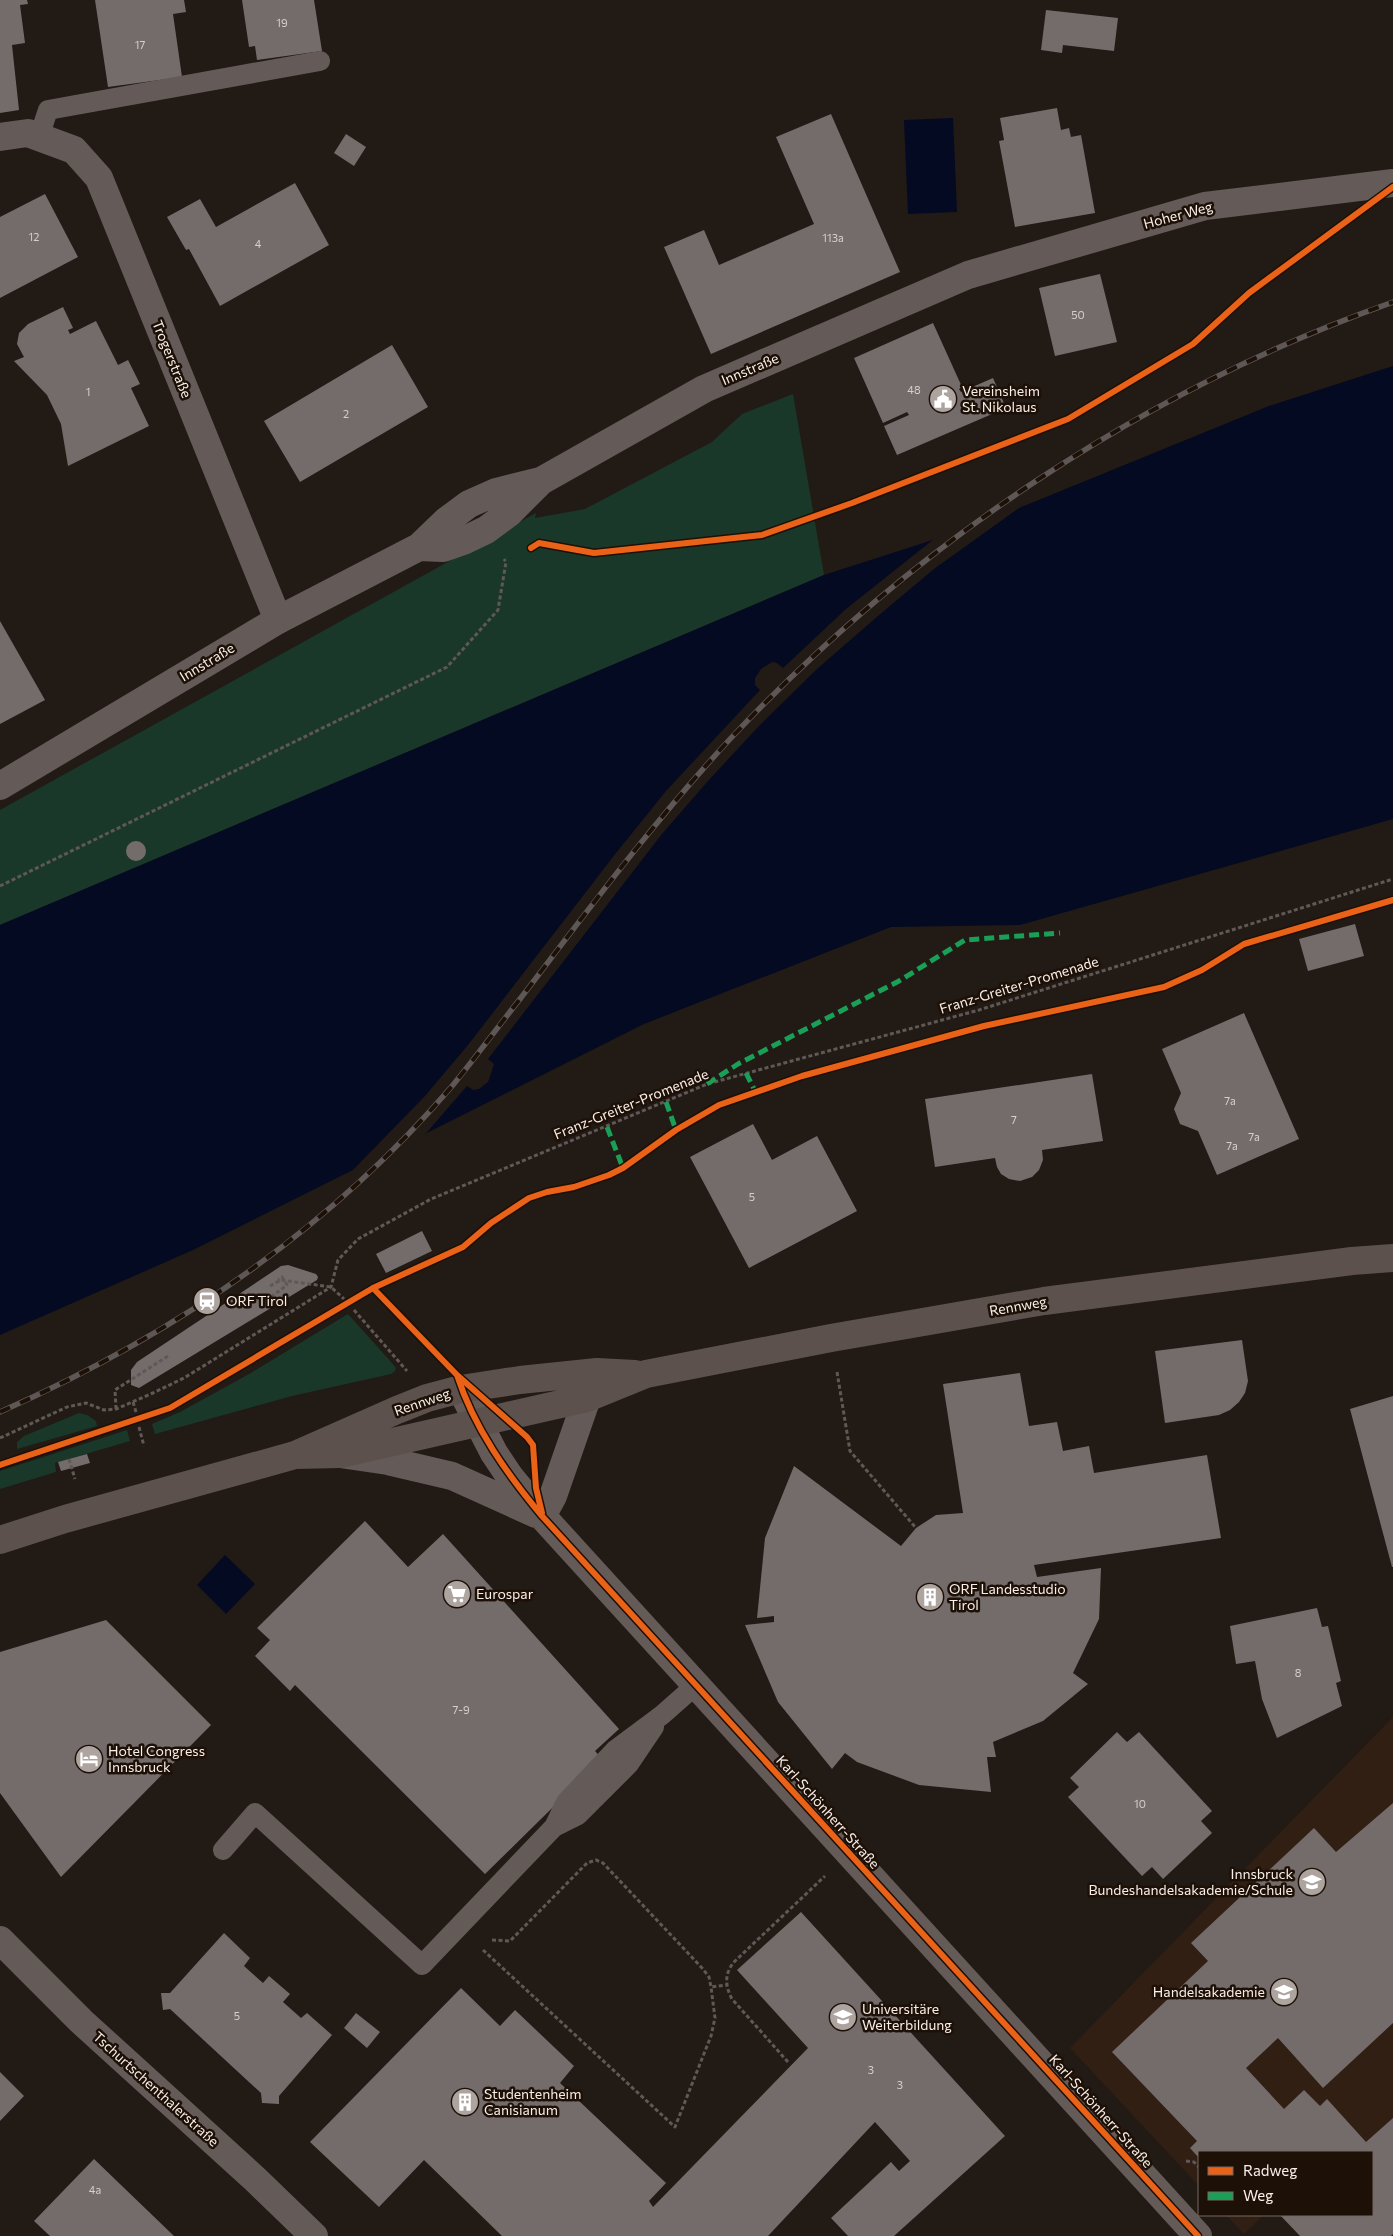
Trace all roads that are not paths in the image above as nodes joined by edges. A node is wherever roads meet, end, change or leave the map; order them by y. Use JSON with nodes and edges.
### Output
{"nodes":[{"id":1,"x":320,"y":61,"type":"dead end"},
{"id":2,"x":34,"y":135,"type":"junction"},
{"id":3,"x":0,"y":137,"type":"edge"},
{"id":4,"x":1393,"y":183,"type":"edge"},
{"id":5,"x":968,"y":275,"type":"joint"},
{"id":6,"x":278,"y":620,"type":"junction"},
{"id":7,"x":0,"y":786,"type":"edge"},
{"id":8,"x":1393,"y":1258,"type":"edge"},
{"id":9,"x":646,"y":1374,"type":"junction"},
{"id":10,"x":462,"y":1389,"type":"junction"},
{"id":11,"x":587,"y":1398,"type":"junction"},
{"id":12,"x":479,"y":1423,"type":"junction"},
{"id":13,"x":295,"y":1454,"type":"junction"},
{"id":14,"x":340,"y":1454,"type":"junction"},
{"id":15,"x":542,"y":1516,"type":"junction"},
{"id":16,"x":0,"y":1540,"type":"edge"},
{"id":17,"x":696,"y":1685,"type":"junction"},
{"id":18,"x":223,"y":1850,"type":"dead end"},
{"id":19,"x":0,"y":1940,"type":"edge"},
{"id":20,"x":314,"y":2236,"type":"edge"},
{"id":21,"x":1198,"y":2236,"type":"edge"}],
"edges":[{"from":1,"to":2,"type":"lane"},
{"from":2,"to":3,"type":"street"},
{"from":2,"to":6,"type":"street","name":"Trogerstraße"},
{"from":4,"to":5,"type":"street","name":"Hoher Weg"},
{"from":5,"to":6,"type":"street","name":"Innstraße"},
{"from":6,"to":7,"type":"street","name":"Innstraße"},
{"from":8,"to":9,"type":"main road","name":"Rennweg"},
{"from":9,"to":10,"type":"main road","name":"Rennweg"},
{"from":9,"to":11,"type":"main road","name":"Rennweg"},
{"from":10,"to":12,"type":"street","name":"Karl-Schönherr-Straße"},
{"from":10,"to":13,"type":"main road","name":"Rennweg"},
{"from":11,"to":12,"type":"main road","name":"Rennweg"},
{"from":11,"to":15,"type":"street"},
{"from":12,"to":14,"type":"main road","name":"Rennweg"},
{"from":12,"to":15,"type":"street","name":"Karl-Schönherr-Straße"},
{"from":13,"to":14,"type":"main road","name":"Rennweg"},
{"from":13,"to":16,"type":"main road","name":"Rennweg"},
{"from":14,"to":15,"type":"street","name":"Karl-Schönherr-Straße"},
{"from":15,"to":17,"type":"street","name":"Karl-Schönherr-Straße"},
{"from":17,"to":18,"type":"lane"},
{"from":17,"to":21,"type":"street","name":"Karl-Schönherr-Straße"},
{"from":19,"to":20,"type":"street","name":"Tschurtschenthalerstraße"}]}
